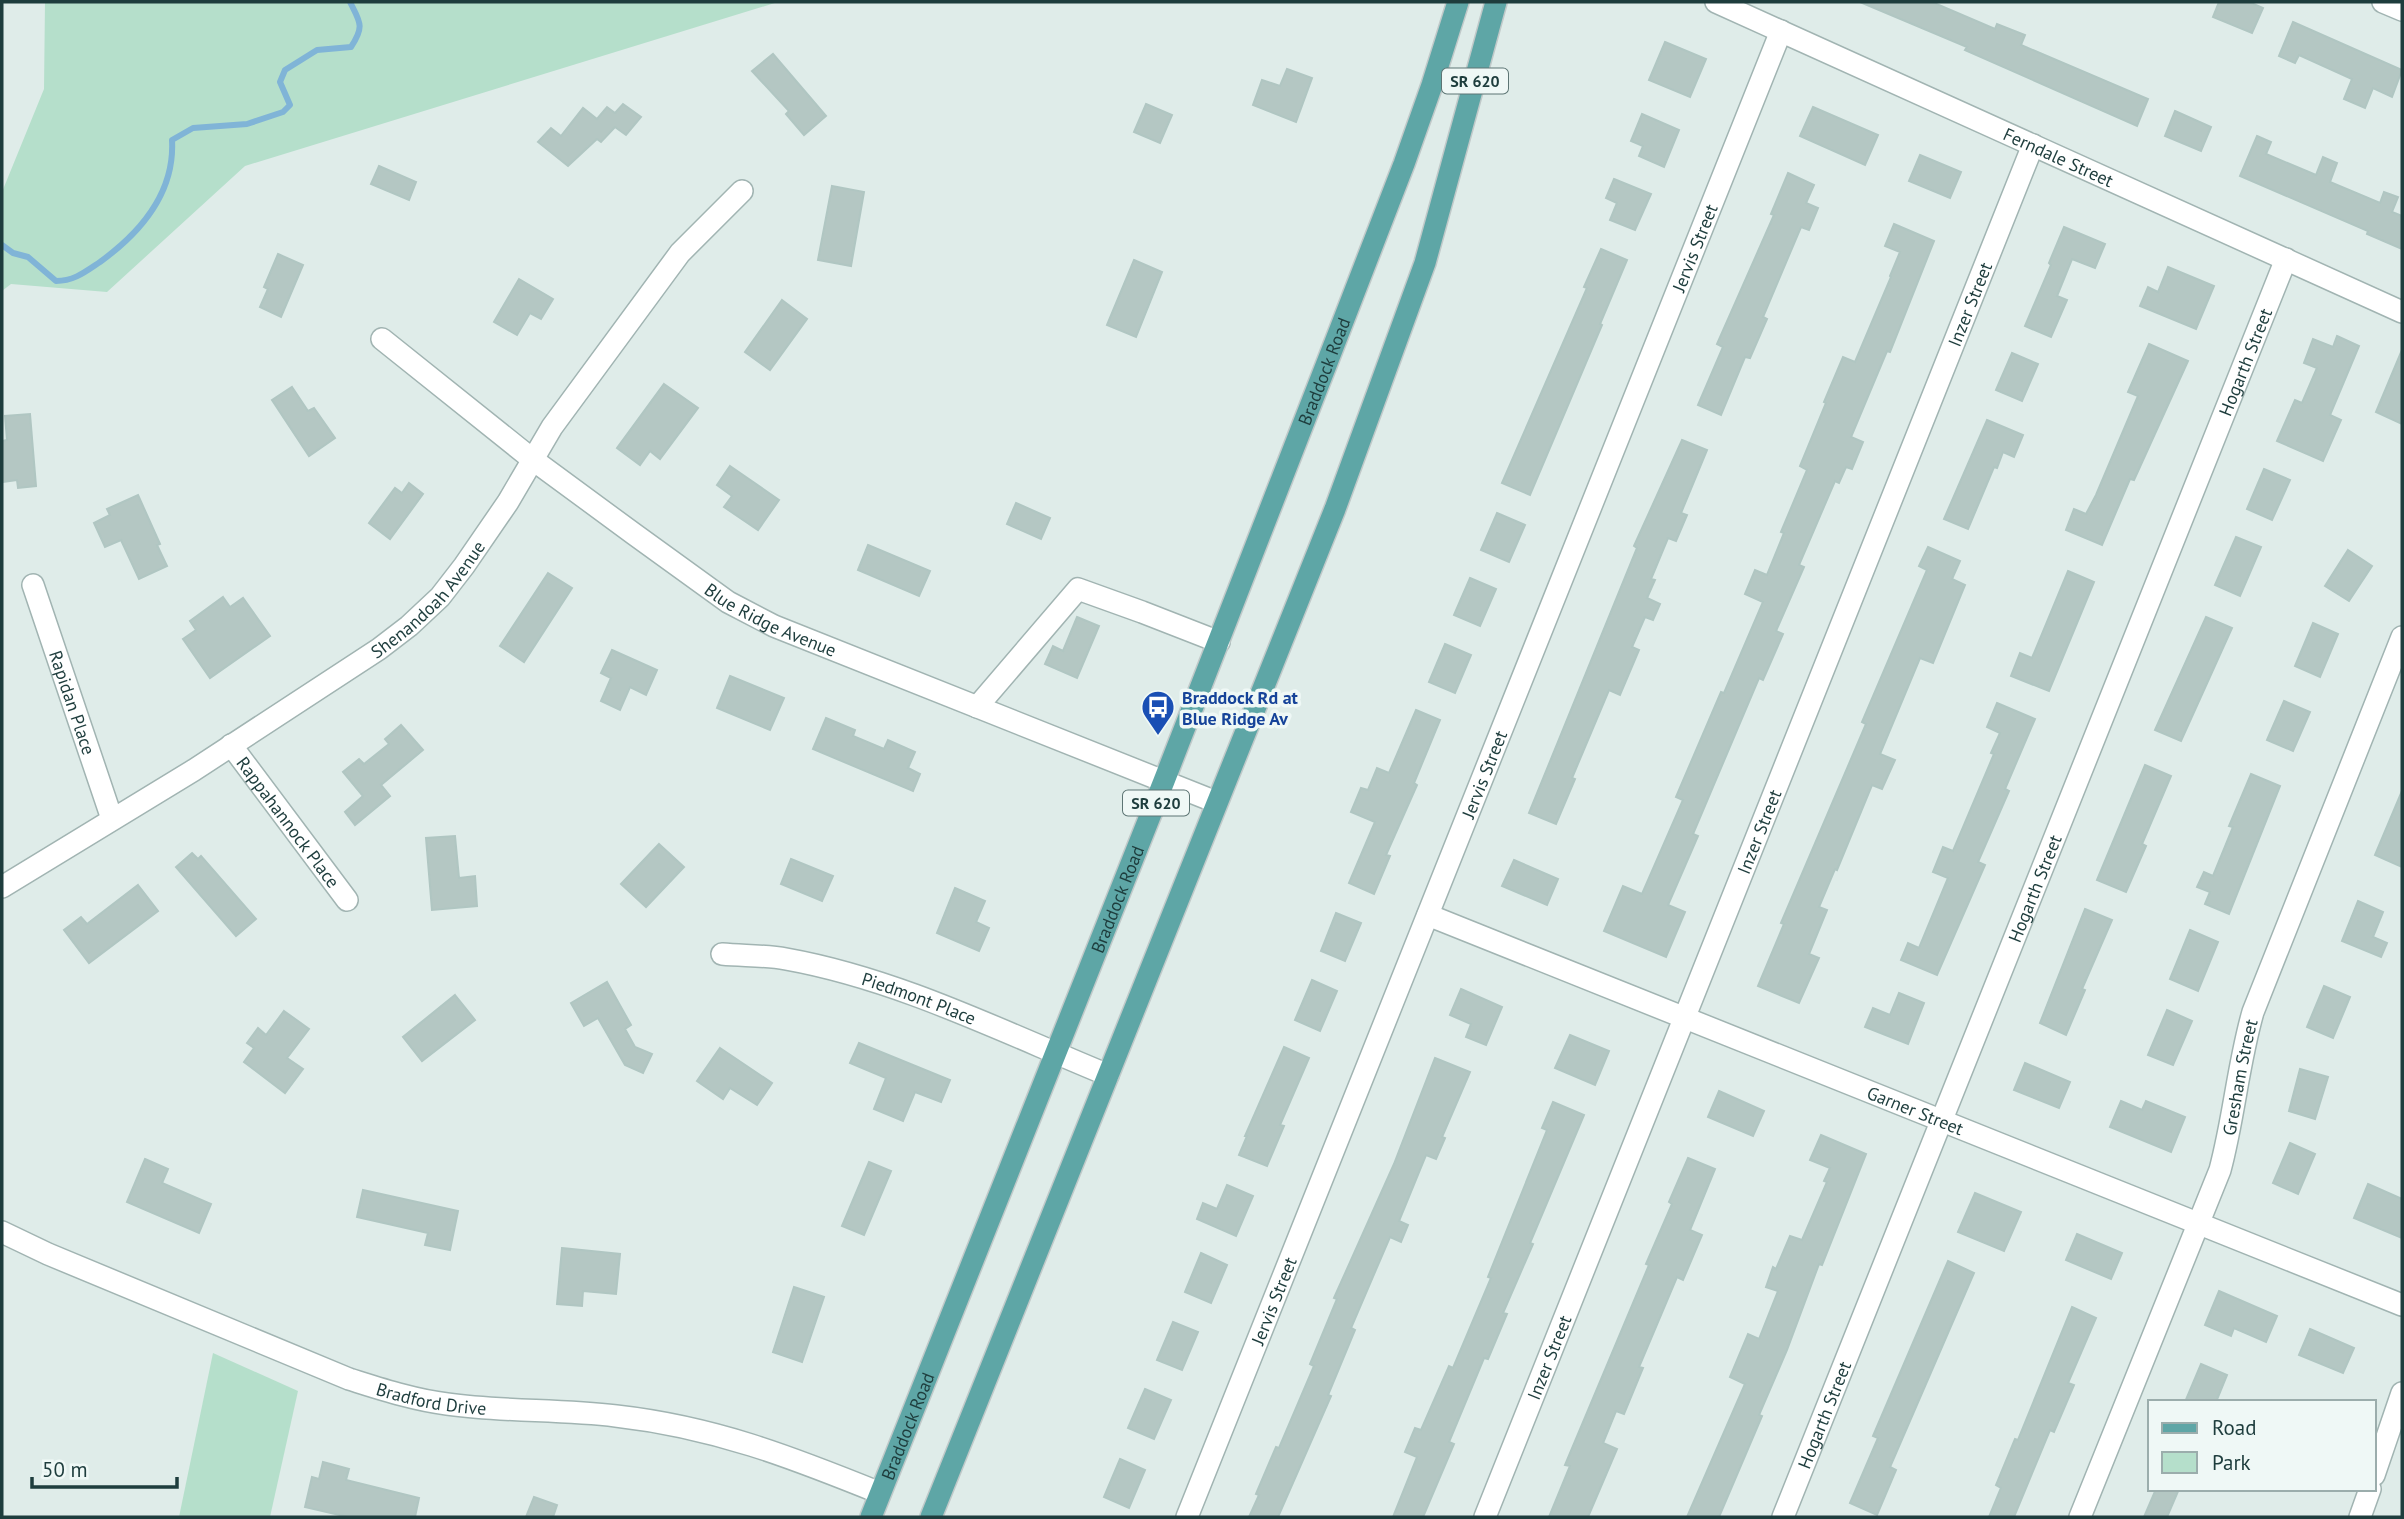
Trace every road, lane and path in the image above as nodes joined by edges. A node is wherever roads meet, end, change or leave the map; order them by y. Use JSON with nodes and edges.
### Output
{"nodes":[{"id":1,"x":1458,"y":2,"type":"edge"},
{"id":2,"x":1496,"y":2,"type":"edge"},
{"id":3,"x":1716,"y":2,"type":"edge"},
{"id":4,"x":2383,"y":2,"type":"edge"},
{"id":5,"x":2402,"y":10,"type":"edge"},
{"id":6,"x":1780,"y":31,"type":"junction"},
{"id":7,"x":2033,"y":145,"type":"junction"},
{"id":8,"x":742,"y":191,"type":"dead end"},
{"id":9,"x":2286,"y":259,"type":"junction"},
{"id":10,"x":2402,"y":312,"type":"edge"},
{"id":11,"x":382,"y":339,"type":"dead end"},
{"id":12,"x":532,"y":459,"type":"junction"},
{"id":13,"x":33,"y":585,"type":"dead end"},
{"id":14,"x":2402,"y":637,"type":"edge"},
{"id":15,"x":1219,"y":642,"type":"junction"},
{"id":16,"x":977,"y":707,"type":"junction"},
{"id":17,"x":231,"y":745,"type":"junction"},
{"id":18,"x":1164,"y":781,"type":"junction"},
{"id":19,"x":1216,"y":802,"type":"junction"},
{"id":20,"x":112,"y":819,"type":"junction"},
{"id":21,"x":2,"y":887,"type":"edge"},
{"id":22,"x":347,"y":900,"type":"dead end"},
{"id":23,"x":1428,"y":915,"type":"junction"},
{"id":24,"x":722,"y":954,"type":"dead end"},
{"id":25,"x":1685,"y":1018,"type":"junction"},
{"id":26,"x":1055,"y":1054,"type":"junction"},
{"id":27,"x":1108,"y":1075,"type":"junction"},
{"id":28,"x":1941,"y":1120,"type":"junction"},
{"id":29,"x":2198,"y":1223,"type":"junction"},
{"id":30,"x":2,"y":1232,"type":"edge"},
{"id":31,"x":2402,"y":1305,"type":"edge"},
{"id":32,"x":2402,"y":1393,"type":"edge"},
{"id":33,"x":2376,"y":1469,"type":"edge"},
{"id":34,"x":2369,"y":1491,"type":"edge"},
{"id":35,"x":880,"y":1493,"type":"junction"},
{"id":36,"x":870,"y":1517,"type":"edge"},
{"id":37,"x":931,"y":1517,"type":"edge"},
{"id":38,"x":1187,"y":1517,"type":"edge"},
{"id":39,"x":1485,"y":1517,"type":"edge"},
{"id":40,"x":1783,"y":1517,"type":"edge"},
{"id":41,"x":2080,"y":1517,"type":"edge"},
{"id":42,"x":2360,"y":1517,"type":"edge"}],
"edges":[{"from":1,"to":15,"type":"main road","name":"Braddock Road","number":"SR 620"},
{"from":2,"to":19,"type":"main road","number":"SR 620"},
{"from":3,"to":6,"type":"street","name":"Ferndale Street"},
{"from":4,"to":5,"type":"street"},
{"from":6,"to":7,"type":"street","name":"Ferndale Street"},
{"from":6,"to":23,"type":"street","name":"Jervis Street"},
{"from":7,"to":9,"type":"street","name":"Ferndale Street"},
{"from":7,"to":25,"type":"street","name":"Inzer Street"},
{"from":8,"to":12,"type":"street","name":"Shenandoah Avenue"},
{"from":9,"to":10,"type":"street","name":"Ferndale Street"},
{"from":9,"to":28,"type":"street","name":"Hogarth Street"},
{"from":11,"to":12,"type":"street","name":"Blue Ridge Avenue"},
{"from":12,"to":16,"type":"street","name":"Blue Ridge Avenue"},
{"from":12,"to":17,"type":"street","name":"Shenandoah Avenue"},
{"from":13,"to":20,"type":"street","name":"Rapidan Place"},
{"from":14,"to":29,"type":"street","name":"Gresham Street"},
{"from":15,"to":16,"type":"street"},
{"from":15,"to":18,"type":"main road","name":"Braddock Road","number":"SR 620"},
{"from":16,"to":18,"type":"street","name":"Blue Ridge Avenue"},
{"from":17,"to":20,"type":"street","name":"Shenandoah Avenue"},
{"from":17,"to":22,"type":"street","name":"Rappahannock Place"},
{"from":18,"to":19,"type":"street","name":"Blue Ridge Avenue"},
{"from":18,"to":26,"type":"main road","name":"Braddock Road","number":"SR 620"},
{"from":19,"to":27,"type":"main road","number":"SR 620"},
{"from":20,"to":21,"type":"street","name":"Shenandoah Avenue"},
{"from":23,"to":25,"type":"street","name":"Garner Street"},
{"from":23,"to":38,"type":"street","name":"Jervis Street"},
{"from":24,"to":26,"type":"street","name":"Piedmont Place"},
{"from":25,"to":28,"type":"street","name":"Garner Street"},
{"from":25,"to":39,"type":"street","name":"Inzer Street"},
{"from":26,"to":27,"type":"street","name":"Piedmont Place"},
{"from":26,"to":35,"type":"main road","name":"Braddock Road","number":"SR 620"},
{"from":27,"to":37,"type":"main road","number":"SR 620"},
{"from":28,"to":29,"type":"street","name":"Garner Street"},
{"from":28,"to":40,"type":"street","name":"Hogarth Street"},
{"from":29,"to":31,"type":"street","name":"Garner Street"},
{"from":29,"to":41,"type":"street","name":"Gresham Street"},
{"from":30,"to":35,"type":"street","name":"Bradford Drive"},
{"from":32,"to":33,"type":"street"},
{"from":34,"to":42,"type":"street"},
{"from":35,"to":36,"type":"main road","name":"Braddock Road","number":"SR 620"}]}
